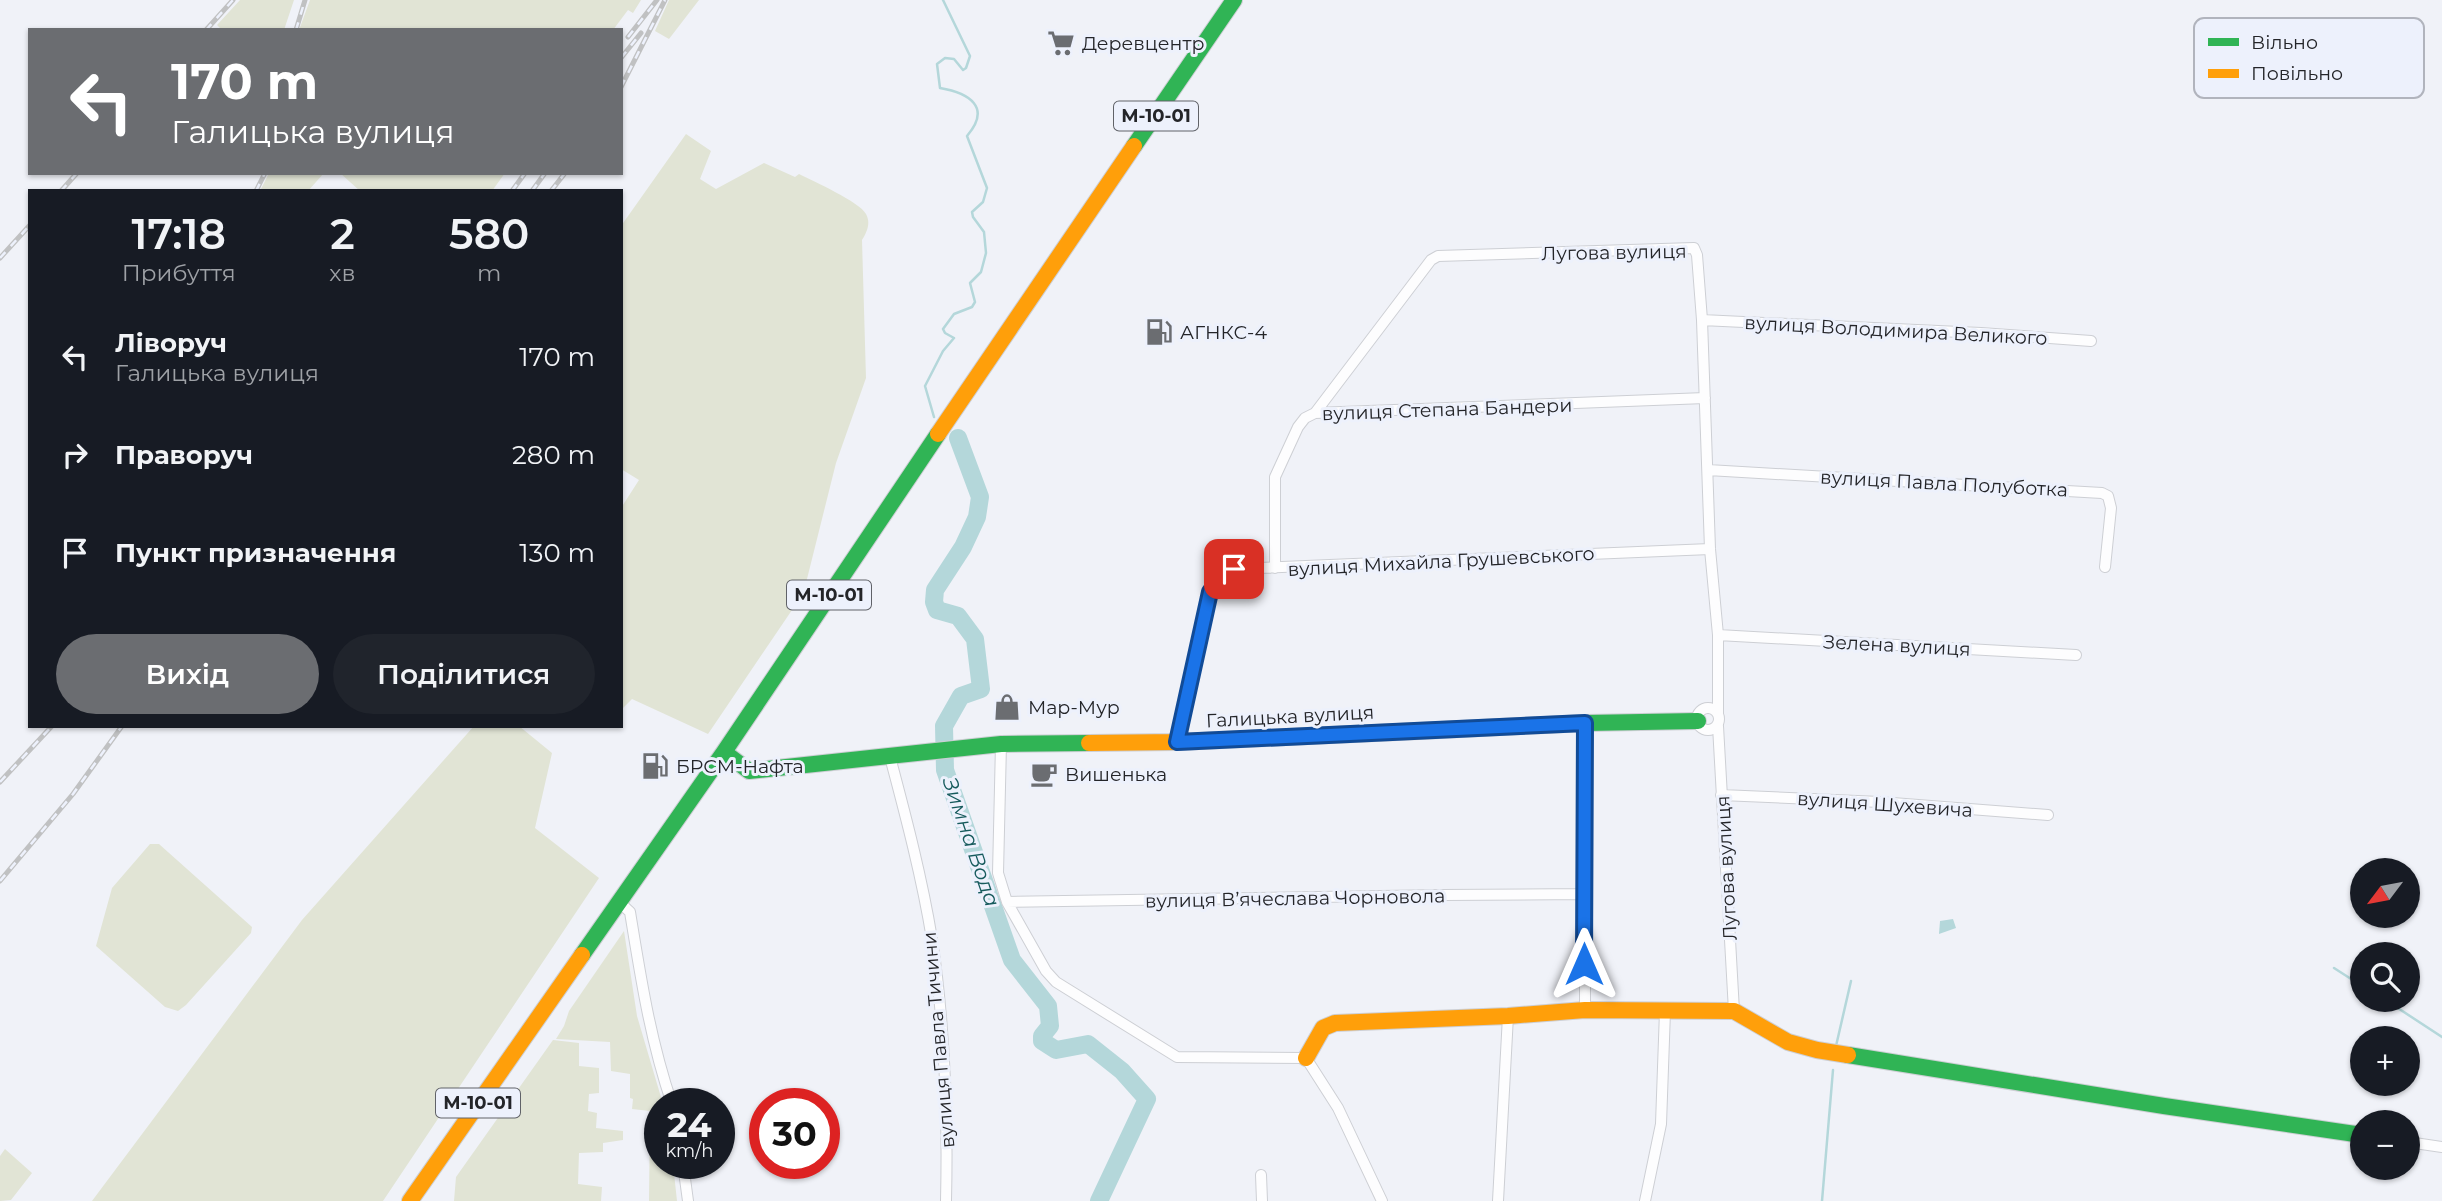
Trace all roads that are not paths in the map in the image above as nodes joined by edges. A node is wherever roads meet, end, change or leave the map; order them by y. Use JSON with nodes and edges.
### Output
{"nodes":[{"id":1,"x":1234,"y":0,"type":"edge"},
{"id":2,"x":1702,"y":320,"type":"junction"},
{"id":3,"x":2091,"y":341,"type":"dead end"},
{"id":4,"x":1705,"y":398,"type":"junction"},
{"id":5,"x":1315,"y":413,"type":"junction"},
{"id":6,"x":1708,"y":470,"type":"junction"},
{"id":7,"x":1710,"y":549,"type":"junction"},
{"id":8,"x":2105,"y":567,"type":"dead end"},
{"id":9,"x":1275,"y":568,"type":"junction"},
{"id":10,"x":1717,"y":635,"type":"junction"},
{"id":11,"x":2076,"y":655,"type":"dead end"},
{"id":12,"x":1718,"y":713,"type":"junction"},
{"id":13,"x":1698,"y":721,"type":"junction"},
{"id":14,"x":1585,"y":723,"type":"junction"},
{"id":15,"x":1718,"y":726,"type":"junction"},
{"id":16,"x":1177,"y":742,"type":"junction"},
{"id":17,"x":1001,"y":744,"type":"junction"},
{"id":18,"x":724,"y":752,"type":"junction"},
{"id":19,"x":890,"y":757,"type":"junction"},
{"id":20,"x":1721,"y":794,"type":"junction"},
{"id":21,"x":2048,"y":815,"type":"dead end"},
{"id":22,"x":1584,"y":894,"type":"junction"},
{"id":23,"x":618,"y":901,"type":"junction"},
{"id":24,"x":1007,"y":902,"type":"junction"},
{"id":25,"x":1585,"y":1010,"type":"junction"},
{"id":26,"x":1665,"y":1011,"type":"junction"},
{"id":27,"x":1734,"y":1011,"type":"junction"},
{"id":28,"x":1508,"y":1016,"type":"junction"},
{"id":29,"x":1306,"y":1058,"type":"junction"},
{"id":30,"x":666,"y":1088,"type":"edge"},
{"id":31,"x":2350,"y":1133,"type":"edge"},
{"id":32,"x":2420,"y":1144,"type":"edge"},
{"id":33,"x":2442,"y":1147,"type":"edge"},
{"id":34,"x":1261,"y":1175,"type":"dead end"},
{"id":35,"x":685,"y":1179,"type":"edge"},
{"id":36,"x":410,"y":1201,"type":"edge"},
{"id":37,"x":688,"y":1201,"type":"edge"},
{"id":38,"x":947,"y":1201,"type":"edge"},
{"id":39,"x":1262,"y":1201,"type":"edge"},
{"id":40,"x":1382,"y":1201,"type":"edge"},
{"id":41,"x":1498,"y":1201,"type":"edge"},
{"id":42,"x":1645,"y":1201,"type":"edge"}],
"edges":[{"from":1,"to":18,"type":"main road","number":"М-10-01"},
{"from":2,"to":3,"type":"street","name":"вулиця Володимира Великого"},
{"from":2,"to":4,"type":"street","name":"Лугова вулиця"},
{"from":2,"to":5,"type":"street","name":"Лугова вулиця"},
{"from":4,"to":5,"type":"street","name":"вулиця Степана Бандери"},
{"from":4,"to":6,"type":"street","name":"Лугова вулиця"},
{"from":5,"to":9,"type":"street","name":"вулиця Степана Бандери"},
{"from":6,"to":7,"type":"street","name":"Лугова вулиця"},
{"from":6,"to":8,"type":"street","name":"вулиця Павла Полуботка"},
{"from":7,"to":9,"type":"street","name":"вулиця Михайла Грушевського"},
{"from":7,"to":10,"type":"street","name":"Лугова вулиця"},
{"from":9,"to":16,"type":"street","name":"вулиця Михайла Грушевського"},
{"from":10,"to":11,"type":"street","name":"Зелена вулиця"},
{"from":10,"to":12,"type":"street","name":"Лугова вулиця"},
{"from":12,"to":13,"type":"street"},
{"from":12,"to":15,"type":"street"},
{"from":13,"to":14,"type":"main road","name":"Галицька вулиця"},
{"from":13,"to":15,"type":"street"},
{"from":14,"to":16,"type":"main road","name":"Галицька вулиця"},
{"from":14,"to":22,"type":"street"},
{"from":15,"to":20,"type":"street","name":"Лугова вулиця"},
{"from":16,"to":17,"type":"main road","name":"Галицька вулиця"},
{"from":17,"to":19,"type":"main road","name":"Галицька вулиця"},
{"from":17,"to":24,"type":"street"},
{"from":18,"to":19,"type":"main road","name":"Галицька вулиця"},
{"from":18,"to":23,"type":"main road","number":"М-10-01"},
{"from":19,"to":38,"type":"street","name":"вулиця Павла Тичини"},
{"from":20,"to":21,"type":"street","name":"вулиця Шухевича"},
{"from":20,"to":27,"type":"street","name":"Лугова вулиця"},
{"from":22,"to":24,"type":"street","name":"вулиця Вʼячеслава Чорновола"},
{"from":22,"to":25,"type":"street"},
{"from":23,"to":30,"type":"street"},
{"from":23,"to":36,"type":"main road","number":"М-10-01"},
{"from":24,"to":29,"type":"street"},
{"from":25,"to":26,"type":"main road"},
{"from":25,"to":28,"type":"main road"},
{"from":26,"to":27,"type":"main road"},
{"from":26,"to":42,"type":"street"},
{"from":27,"to":31,"type":"main road"},
{"from":28,"to":29,"type":"main road"},
{"from":28,"to":41,"type":"street"},
{"from":29,"to":40,"type":"street"},
{"from":32,"to":33,"type":"street"},
{"from":34,"to":39,"type":"street"},
{"from":35,"to":37,"type":"street"}]}
